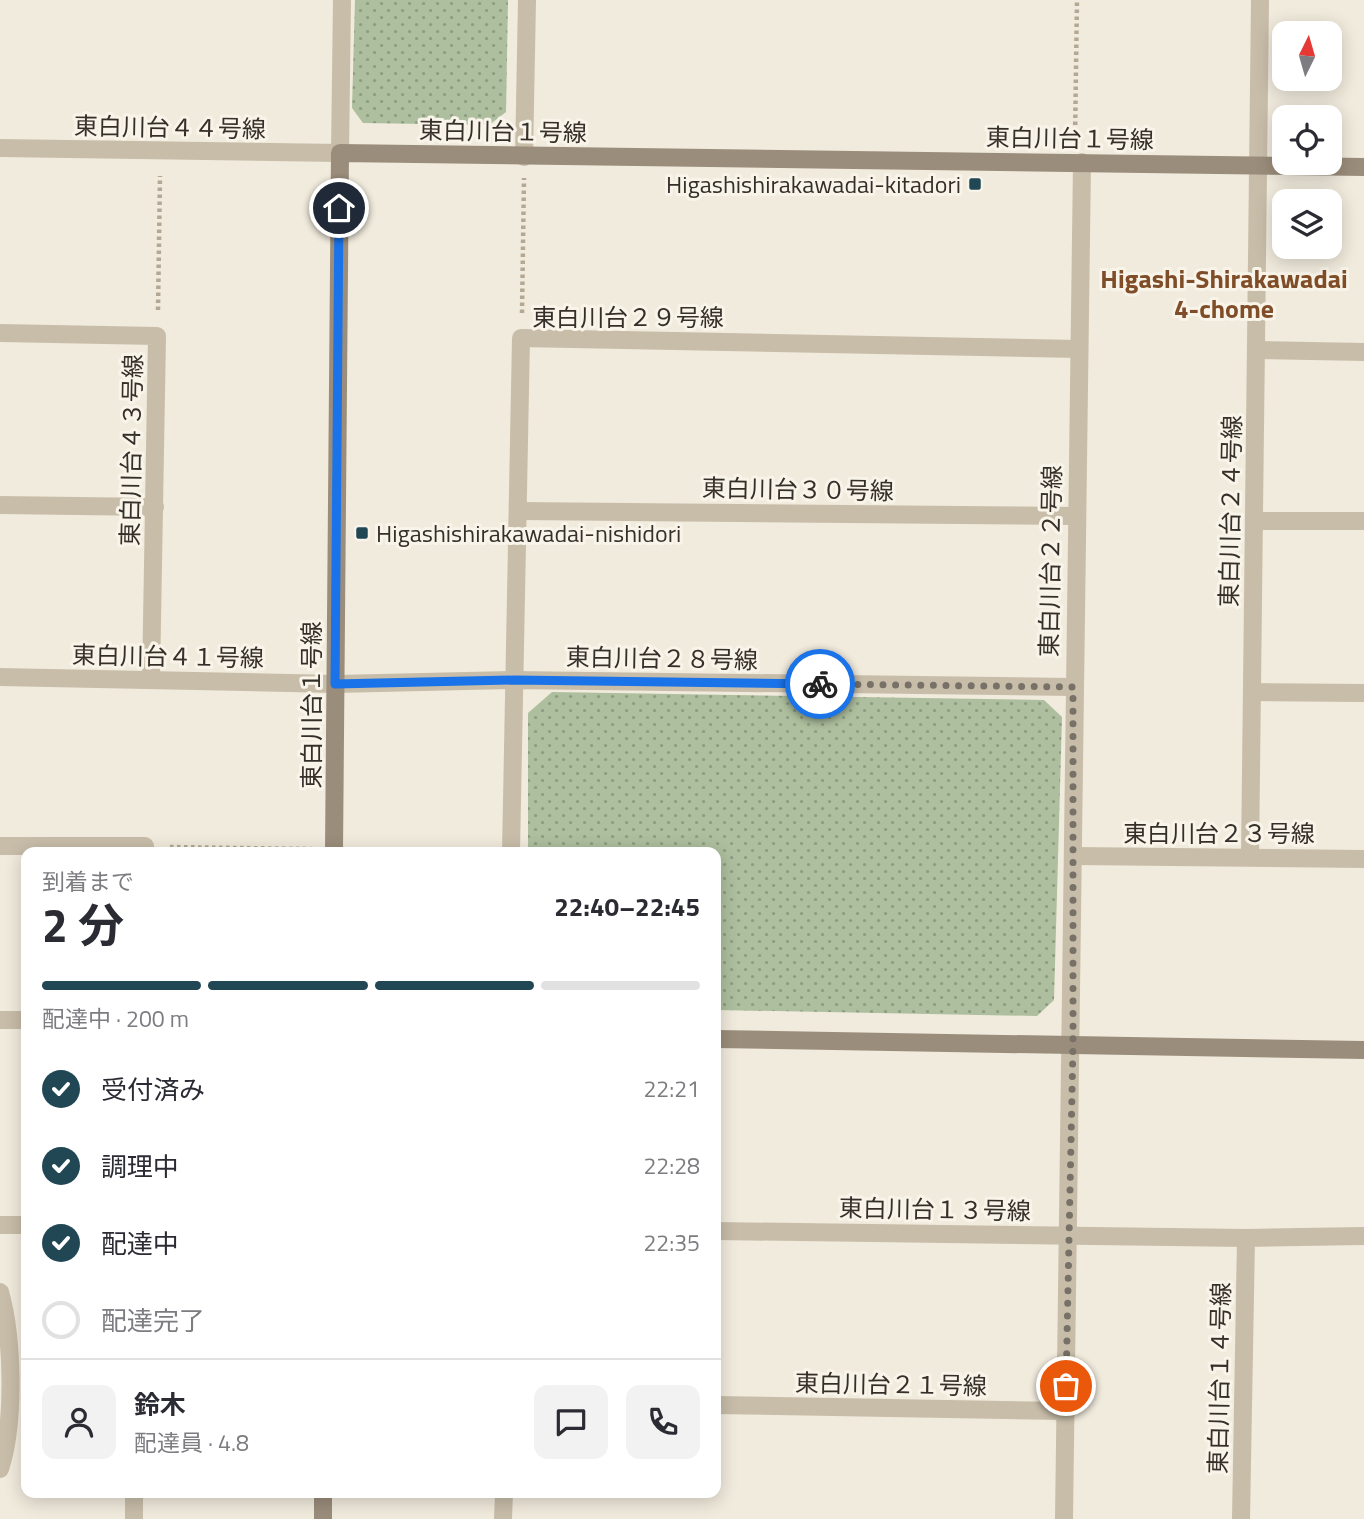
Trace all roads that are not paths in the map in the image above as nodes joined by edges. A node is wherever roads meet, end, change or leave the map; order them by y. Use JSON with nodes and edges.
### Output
{"nodes":[{"id":1,"x":342,"y":0,"type":"edge"},
{"id":2,"x":527,"y":0,"type":"edge"},
{"id":3,"x":1260,"y":0,"type":"edge"},
{"id":4,"x":0,"y":148,"type":"edge"},
{"id":5,"x":340,"y":153,"type":"junction"},
{"id":6,"x":524,"y":157,"type":"junction"},
{"id":7,"x":1078,"y":162,"type":"junction"},
{"id":8,"x":1258,"y":165,"type":"junction"},
{"id":9,"x":1364,"y":167,"type":"edge"},
{"id":10,"x":0,"y":333,"type":"edge"},
{"id":11,"x":1078,"y":349,"type":"junction"},
{"id":12,"x":1256,"y":350,"type":"junction"},
{"id":13,"x":1364,"y":352,"type":"edge"},
{"id":14,"x":0,"y":505,"type":"edge"},
{"id":15,"x":155,"y":508,"type":"junction"},
{"id":16,"x":519,"y":511,"type":"junction"},
{"id":17,"x":1076,"y":516,"type":"junction"},
{"id":18,"x":1254,"y":521,"type":"junction"},
{"id":19,"x":1364,"y":521,"type":"edge"},
{"id":20,"x":0,"y":677,"type":"edge"},
{"id":21,"x":152,"y":679,"type":"junction"},
{"id":22,"x":514,"y":680,"type":"junction"},
{"id":23,"x":335,"y":684,"type":"junction"},
{"id":24,"x":1073,"y":687,"type":"junction"},
{"id":25,"x":1252,"y":692,"type":"junction"},
{"id":26,"x":1364,"y":693,"type":"edge"},
{"id":27,"x":0,"y":846,"type":"edge"},
{"id":28,"x":48,"y":847,"type":"edge"},
{"id":29,"x":334,"y":847,"type":"edge"},
{"id":30,"x":511,"y":847,"type":"edge"},
{"id":31,"x":1073,"y":856,"type":"junction"},
{"id":32,"x":1250,"y":857,"type":"junction"},
{"id":33,"x":1364,"y":859,"type":"edge"},
{"id":34,"x":0,"y":1020,"type":"edge"},
{"id":35,"x":21,"y":1020,"type":"edge"},
{"id":36,"x":721,"y":1039,"type":"edge"},
{"id":37,"x":1073,"y":1044,"type":"junction"},
{"id":38,"x":1364,"y":1050,"type":"edge"},
{"id":39,"x":0,"y":1225,"type":"edge"},
{"id":40,"x":21,"y":1225,"type":"edge"},
{"id":41,"x":721,"y":1231,"type":"edge"},
{"id":42,"x":1069,"y":1236,"type":"junction"},
{"id":43,"x":1364,"y":1236,"type":"edge"},
{"id":44,"x":1246,"y":1238,"type":"junction"},
{"id":45,"x":0,"y":1292,"type":"edge"},
{"id":46,"x":721,"y":1405,"type":"edge"},
{"id":47,"x":1066,"y":1411,"type":"junction"},
{"id":48,"x":0,"y":1469,"type":"edge"},
{"id":49,"x":134,"y":1498,"type":"edge"},
{"id":50,"x":323,"y":1498,"type":"edge"},
{"id":51,"x":504,"y":1498,"type":"edge"},
{"id":52,"x":134,"y":1519,"type":"edge"},
{"id":53,"x":323,"y":1519,"type":"edge"},
{"id":54,"x":503,"y":1519,"type":"edge"},
{"id":55,"x":1064,"y":1519,"type":"edge"},
{"id":56,"x":1241,"y":1519,"type":"edge"}],
"edges":[{"from":1,"to":5,"type":"street"},
{"from":2,"to":6,"type":"street"},
{"from":3,"to":8,"type":"street","name":"東白川台２４号線"},
{"from":4,"to":5,"type":"street","name":"東白川台４４号線"},
{"from":5,"to":6,"type":"street","name":"東白川台１号線"},
{"from":5,"to":23,"type":"street","name":"東白川台１号線"},
{"from":6,"to":7,"type":"street","name":"東白川台１号線"},
{"from":7,"to":8,"type":"street","name":"東白川台１号線"},
{"from":7,"to":11,"type":"street","name":"東白川台２２号線"},
{"from":8,"to":9,"type":"street","name":"東白川台１号線"},
{"from":8,"to":12,"type":"street","name":"東白川台２４号線"},
{"from":10,"to":15,"type":"street","name":"東白川台４３号線"},
{"from":11,"to":16,"type":"street","name":"東白川台２９号線"},
{"from":11,"to":17,"type":"street","name":"東白川台２２号線"},
{"from":12,"to":13,"type":"street"},
{"from":12,"to":18,"type":"street","name":"東白川台２４号線"},
{"from":14,"to":15,"type":"street"},
{"from":15,"to":21,"type":"street","name":"東白川台４３号線"},
{"from":16,"to":17,"type":"street","name":"東白川台３０号線"},
{"from":16,"to":22,"type":"street","name":"東白川台２９号線"},
{"from":17,"to":24,"type":"street","name":"東白川台２２号線"},
{"from":18,"to":19,"type":"street"},
{"from":18,"to":25,"type":"street","name":"東白川台２４号線"},
{"from":20,"to":21,"type":"street","name":"東白川台４１号線"},
{"from":21,"to":23,"type":"street","name":"東白川台４１号線"},
{"from":22,"to":23,"type":"street","name":"東白川台２８号線"},
{"from":22,"to":24,"type":"street","name":"東白川台２８号線"},
{"from":22,"to":30,"type":"street","name":"東白川台２９号線"},
{"from":23,"to":29,"type":"street","name":"東白川台１号線"},
{"from":24,"to":31,"type":"street","name":"東白川台２２号線"},
{"from":25,"to":26,"type":"street"},
{"from":25,"to":32,"type":"street","name":"東白川台２４号線"},
{"from":27,"to":28,"type":"street"},
{"from":31,"to":32,"type":"street","name":"東白川台２３号線"},
{"from":31,"to":37,"type":"street","name":"東白川台２２号線"},
{"from":32,"to":33,"type":"street","name":"東白川台２３号線"},
{"from":34,"to":35,"type":"street"},
{"from":36,"to":37,"type":"street"},
{"from":37,"to":38,"type":"street"},
{"from":37,"to":42,"type":"street","name":"東白川台２２号線"},
{"from":39,"to":40,"type":"street"},
{"from":41,"to":42,"type":"street","name":"東白川台１３号線"},
{"from":42,"to":44,"type":"street","name":"東白川台１３号線"},
{"from":42,"to":47,"type":"street","name":"東白川台２２号線"},
{"from":43,"to":44,"type":"street","name":"東白川台１３号線"},
{"from":44,"to":56,"type":"street","name":"東白川台１４号線"},
{"from":45,"to":48,"type":"street"},
{"from":46,"to":47,"type":"street","name":"東白川台２１号線"},
{"from":47,"to":55,"type":"street","name":"東白川台２２号線"},
{"from":49,"to":52,"type":"street"},
{"from":50,"to":53,"type":"street"},
{"from":51,"to":54,"type":"street"}]}
